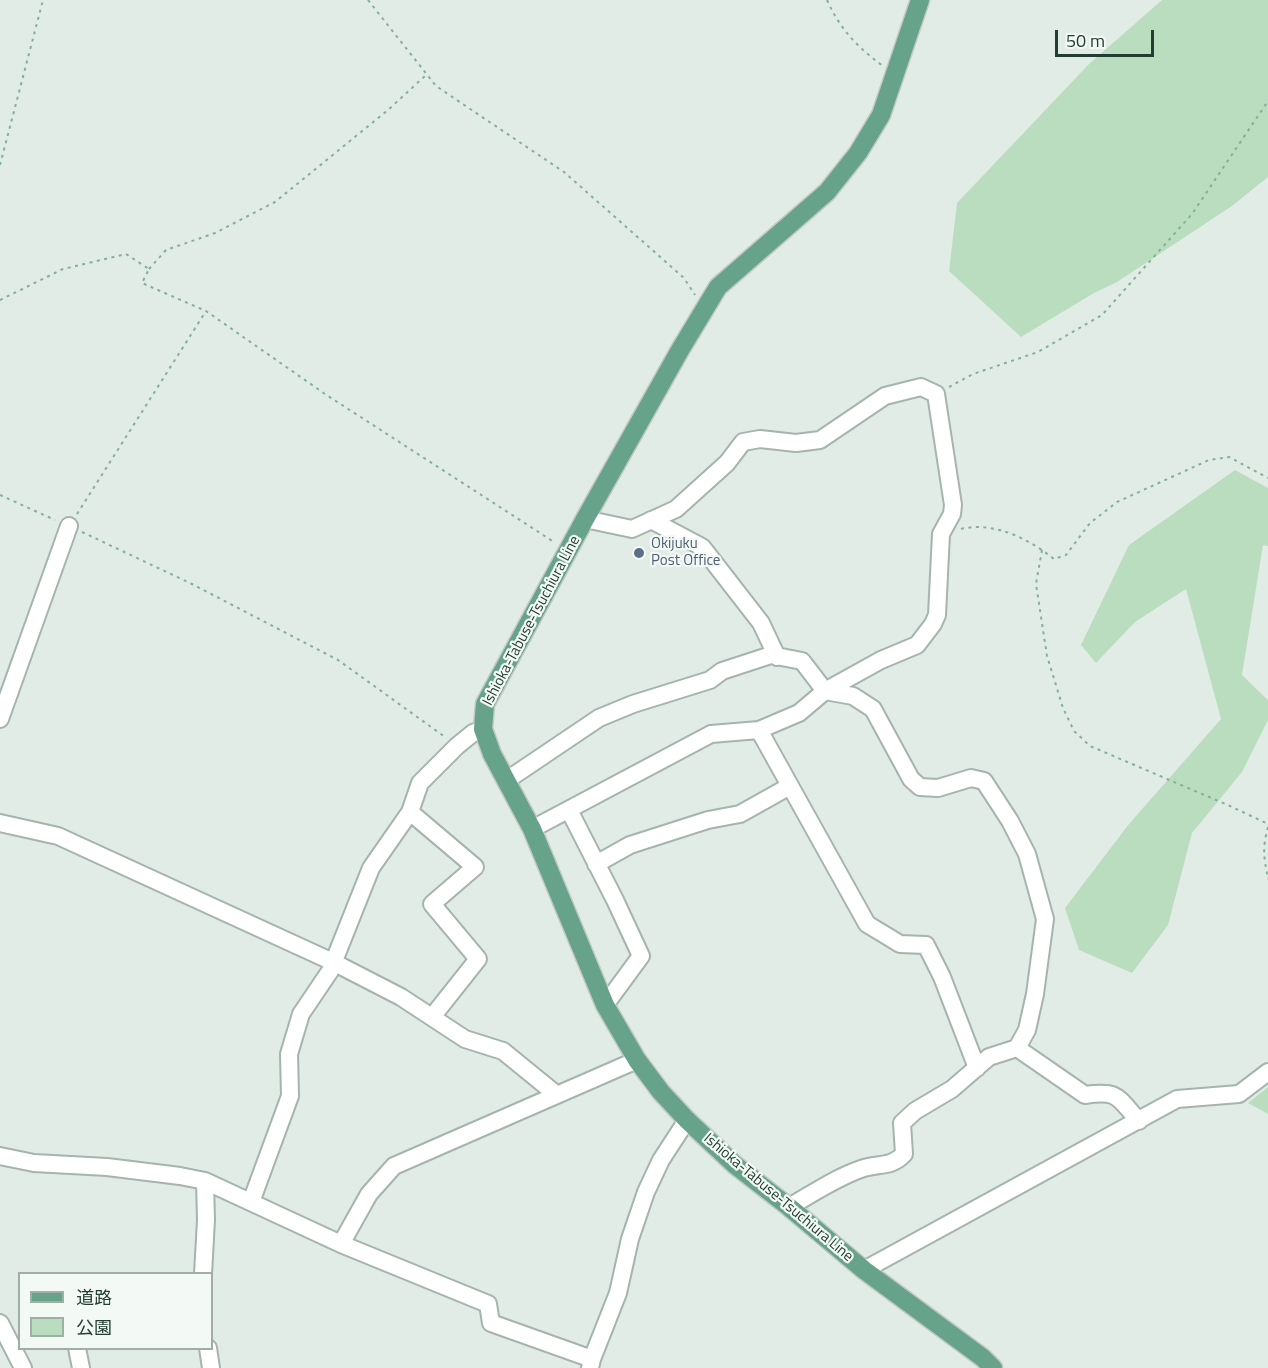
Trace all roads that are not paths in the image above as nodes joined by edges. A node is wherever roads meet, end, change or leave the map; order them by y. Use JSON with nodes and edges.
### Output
{"nodes":[{"id":1,"x":920,"y":0,"type":"edge"},
{"id":2,"x":585,"y":519,"type":"junction"},
{"id":3,"x":651,"y":520,"type":"junction"},
{"id":4,"x":69,"y":526,"type":"road end"},
{"id":5,"x":777,"y":657,"type":"junction"},
{"id":6,"x":825,"y":691,"type":"junction"},
{"id":7,"x":0,"y":719,"type":"edge"},
{"id":8,"x":483,"y":729,"type":"junction"},
{"id":9,"x":759,"y":730,"type":"junction"},
{"id":10,"x":507,"y":780,"type":"junction"},
{"id":11,"x":790,"y":786,"type":"junction"},
{"id":12,"x":569,"y":810,"type":"junction"},
{"id":13,"x":410,"y":812,"type":"junction"},
{"id":14,"x":0,"y":823,"type":"edge"},
{"id":15,"x":532,"y":829,"type":"junction"},
{"id":16,"x":596,"y":864,"type":"junction"},
{"id":17,"x":333,"y":962,"type":"junction"},
{"id":18,"x":606,"y":1005,"type":"junction"},
{"id":19,"x":432,"y":1017,"type":"junction"},
{"id":20,"x":1017,"y":1047,"type":"junction"},
{"id":21,"x":637,"y":1060,"type":"junction"},
{"id":22,"x":976,"y":1068,"type":"junction"},
{"id":23,"x":1268,"y":1072,"type":"edge"},
{"id":24,"x":556,"y":1095,"type":"junction"},
{"id":25,"x":687,"y":1120,"type":"junction"},
{"id":26,"x":1139,"y":1121,"type":"junction"},
{"id":27,"x":0,"y":1156,"type":"edge"},
{"id":28,"x":205,"y":1181,"type":"junction"},
{"id":29,"x":251,"y":1202,"type":"junction"},
{"id":30,"x":789,"y":1207,"type":"junction"},
{"id":31,"x":341,"y":1244,"type":"junction"},
{"id":32,"x":864,"y":1270,"type":"junction"},
{"id":33,"x":203,"y":1272,"type":"edge"},
{"id":34,"x":0,"y":1323,"type":"edge"},
{"id":35,"x":77,"y":1350,"type":"edge"},
{"id":36,"x":208,"y":1350,"type":"edge"},
{"id":37,"x":591,"y":1364,"type":"edge"},
{"id":38,"x":23,"y":1368,"type":"edge"},
{"id":39,"x":81,"y":1368,"type":"edge"},
{"id":40,"x":211,"y":1368,"type":"edge"},
{"id":41,"x":993,"y":1368,"type":"edge"}],
"edges":[{"from":1,"to":2,"type":"main road","name":"Ishioka-Tabuse-Tsuchiura Line"},
{"from":2,"to":3,"type":"street"},
{"from":2,"to":8,"type":"main road","name":"Ishioka-Tabuse-Tsuchiura Line"},
{"from":3,"to":5,"type":"street"},
{"from":3,"to":6,"type":"street"},
{"from":4,"to":7,"type":"street"},
{"from":5,"to":6,"type":"street"},
{"from":5,"to":10,"type":"street"},
{"from":6,"to":9,"type":"street"},
{"from":6,"to":20,"type":"street"},
{"from":8,"to":10,"type":"main road","name":"Ishioka-Tabuse-Tsuchiura Line"},
{"from":8,"to":13,"type":"street"},
{"from":9,"to":11,"type":"street"},
{"from":9,"to":12,"type":"street"},
{"from":10,"to":15,"type":"main road","name":"Ishioka-Tabuse-Tsuchiura Line"},
{"from":11,"to":16,"type":"street"},
{"from":11,"to":22,"type":"street"},
{"from":12,"to":15,"type":"street"},
{"from":12,"to":16,"type":"street"},
{"from":13,"to":17,"type":"street"},
{"from":13,"to":19,"type":"street"},
{"from":14,"to":17,"type":"street"},
{"from":15,"to":18,"type":"main road","name":"Ishioka-Tabuse-Tsuchiura Line"},
{"from":16,"to":18,"type":"street"},
{"from":17,"to":19,"type":"street"},
{"from":17,"to":29,"type":"street"},
{"from":18,"to":21,"type":"main road","name":"Ishioka-Tabuse-Tsuchiura Line"},
{"from":19,"to":24,"type":"street"},
{"from":20,"to":22,"type":"street"},
{"from":20,"to":26,"type":"street"},
{"from":21,"to":24,"type":"street"},
{"from":21,"to":25,"type":"main road","name":"Ishioka-Tabuse-Tsuchiura Line"},
{"from":22,"to":30,"type":"street"},
{"from":23,"to":26,"type":"street"},
{"from":24,"to":31,"type":"street"},
{"from":25,"to":30,"type":"main road","name":"Ishioka-Tabuse-Tsuchiura Line"},
{"from":25,"to":37,"type":"street"},
{"from":26,"to":32,"type":"street"},
{"from":27,"to":28,"type":"street"},
{"from":28,"to":29,"type":"street"},
{"from":28,"to":33,"type":"street"},
{"from":29,"to":31,"type":"street"},
{"from":30,"to":32,"type":"main road","name":"Ishioka-Tabuse-Tsuchiura Line"},
{"from":31,"to":37,"type":"street"},
{"from":32,"to":41,"type":"main road","name":"Ishioka-Tabuse-Tsuchiura Line"},
{"from":34,"to":38,"type":"street"},
{"from":35,"to":39,"type":"street"},
{"from":36,"to":40,"type":"street"}]}
